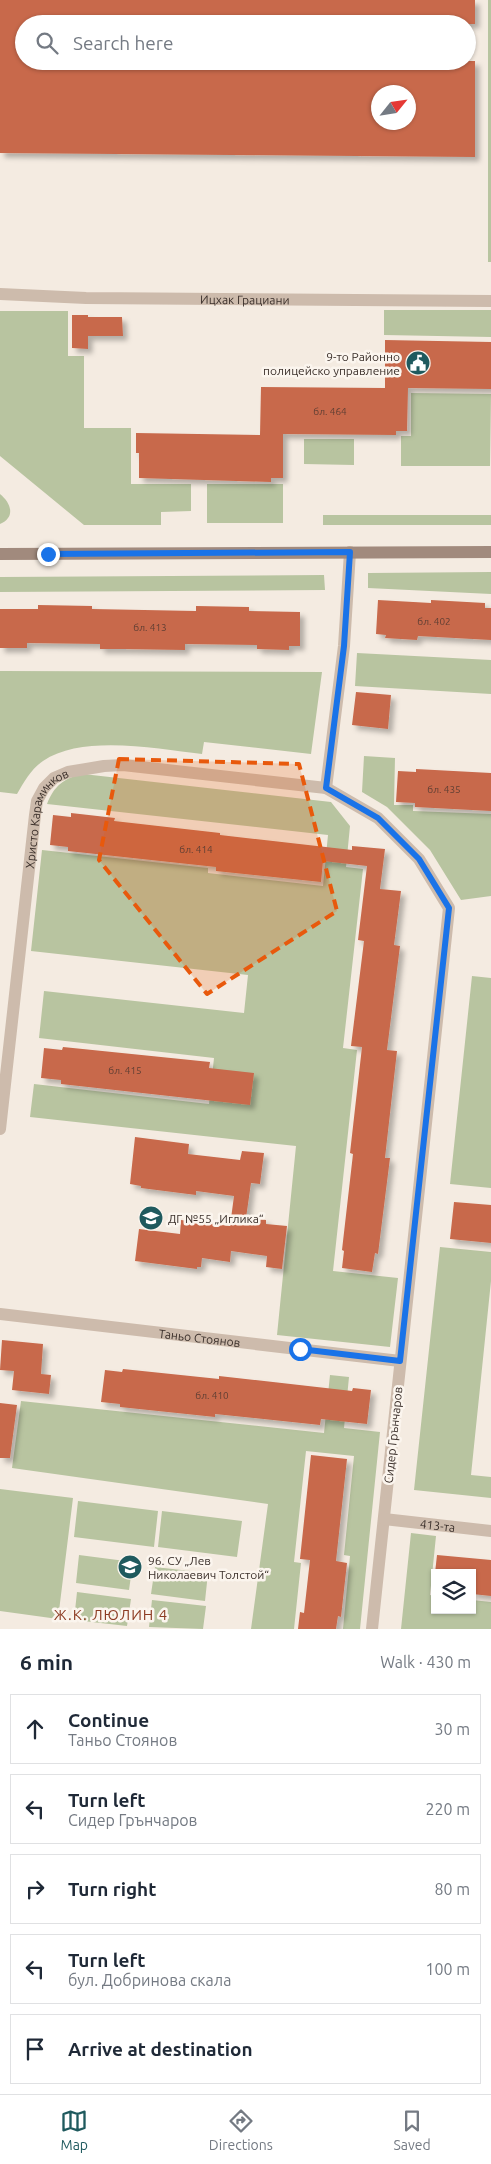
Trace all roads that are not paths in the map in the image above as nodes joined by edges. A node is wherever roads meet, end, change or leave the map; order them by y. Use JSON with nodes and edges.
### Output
{"nodes":[{"id":1,"x":0,"y":294,"type":"edge"},
{"id":2,"x":491,"y":301,"type":"edge"},
{"id":3,"x":350,"y":552,"type":"junction"},
{"id":4,"x":491,"y":552,"type":"edge"},
{"id":5,"x":0,"y":554,"type":"edge"},
{"id":6,"x":326,"y":788,"type":"junction"},
{"id":7,"x":0,"y":1129,"type":"edge"},
{"id":8,"x":0,"y":1314,"type":"edge"},
{"id":9,"x":400,"y":1361,"type":"junction"},
{"id":10,"x":384,"y":1519,"type":"junction"},
{"id":11,"x":491,"y":1531,"type":"edge"},
{"id":12,"x":372,"y":1629,"type":"edge"}],
"edges":[{"from":1,"to":2,"type":"street","name":"Ицхак Грациани"},
{"from":3,"to":4,"type":"main road"},
{"from":3,"to":5,"type":"main road"},
{"from":3,"to":6,"type":"street"},
{"from":6,"to":7,"type":"street","name":"Христо Караминков"},
{"from":6,"to":9,"type":"street","name":"Сидер Грънчаров"},
{"from":8,"to":9,"type":"street","name":"Таньо Стоянов"},
{"from":9,"to":10,"type":"street","name":"Сидер Грънчаров"},
{"from":10,"to":11,"type":"street","name":"413-та"},
{"from":10,"to":12,"type":"street","name":"Сидер Грънчаров"}]}
